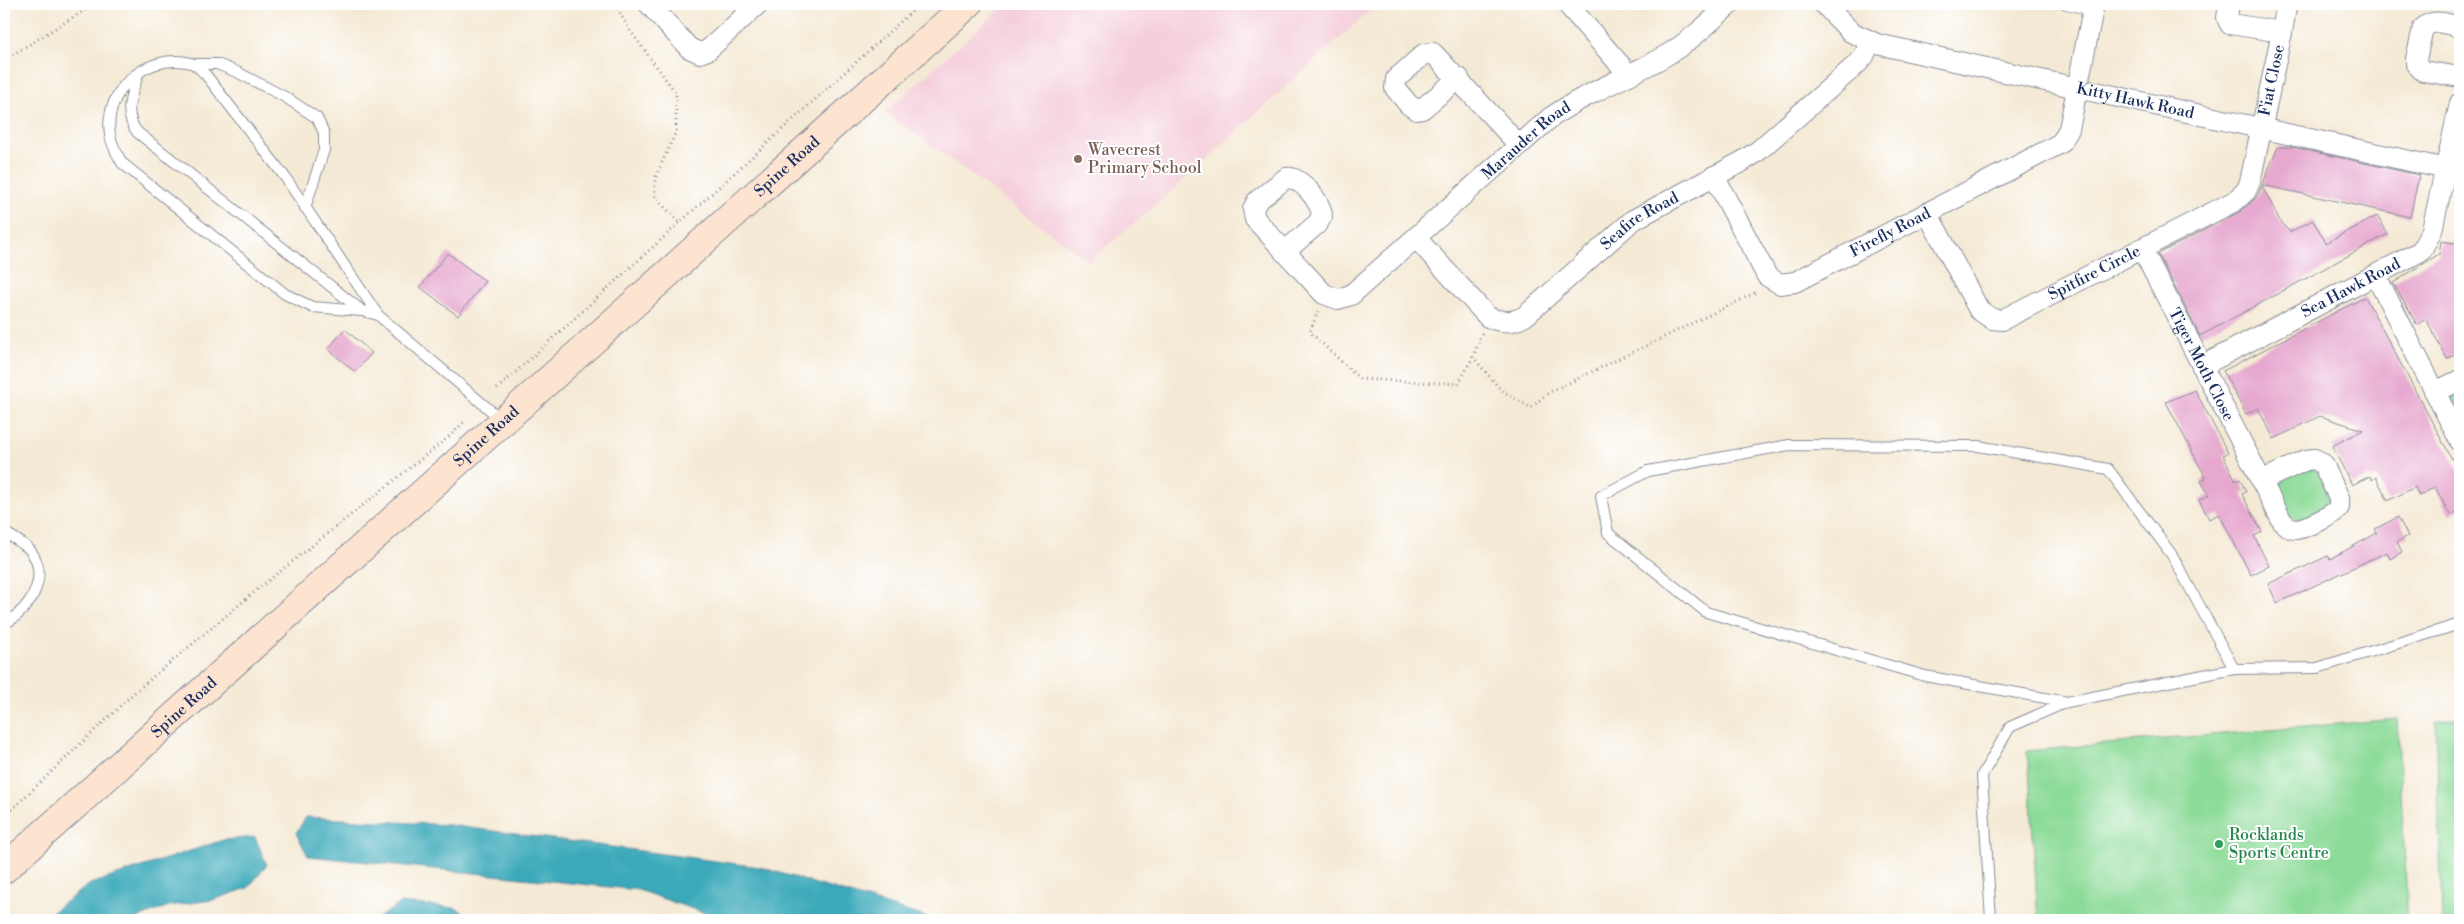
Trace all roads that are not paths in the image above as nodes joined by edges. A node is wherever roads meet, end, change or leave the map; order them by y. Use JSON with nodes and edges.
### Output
{"nodes":[{"id":1,"x":649,"y":4,"type":"edge"},
{"id":2,"x":758,"y":4,"type":"edge"},
{"id":3,"x":968,"y":4,"type":"edge"},
{"id":4,"x":1567,"y":4,"type":"edge"},
{"id":5,"x":1730,"y":4,"type":"edge"},
{"id":6,"x":1824,"y":4,"type":"edge"},
{"id":7,"x":2066,"y":4,"type":"edge"},
{"id":8,"x":2229,"y":4,"type":"edge"},
{"id":9,"x":2284,"y":4,"type":"edge"},
{"id":10,"x":2093,"y":7,"type":"edge"},
{"id":11,"x":2460,"y":27,"type":"edge"},
{"id":12,"x":2282,"y":32,"type":"junction"},
{"id":13,"x":1870,"y":42,"type":"junction"},
{"id":14,"x":193,"y":64,"type":"junction"},
{"id":15,"x":139,"y":71,"type":"junction"},
{"id":16,"x":1629,"y":75,"type":"junction"},
{"id":17,"x":2460,"y":77,"type":"edge"},
{"id":18,"x":1458,"y":78,"type":"dead end"},
{"id":19,"x":2078,"y":88,"type":"junction"},
{"id":20,"x":2460,"y":103,"type":"edge"},
{"id":21,"x":2262,"y":128,"type":"junction"},
{"id":22,"x":1519,"y":145,"type":"junction"},
{"id":23,"x":2453,"y":171,"type":"edge"},
{"id":24,"x":1714,"y":176,"type":"junction"},
{"id":25,"x":305,"y":208,"type":"junction"},
{"id":26,"x":1928,"y":214,"type":"junction"},
{"id":27,"x":1416,"y":238,"type":"junction"},
{"id":28,"x":2142,"y":249,"type":"junction"},
{"id":29,"x":1284,"y":252,"type":"dead end"},
{"id":30,"x":2376,"y":276,"type":"junction"},
{"id":31,"x":362,"y":311,"type":"junction"},
{"id":32,"x":378,"y":315,"type":"junction"},
{"id":33,"x":2202,"y":366,"type":"junction"},
{"id":34,"x":2460,"y":380,"type":"edge"},
{"id":35,"x":2435,"y":392,"type":"junction"},
{"id":36,"x":503,"y":421,"type":"junction"},
{"id":37,"x":2460,"y":441,"type":"edge"},
{"id":38,"x":2262,"y":481,"type":"dead end"},
{"id":39,"x":4,"y":532,"type":"edge"},
{"id":40,"x":4,"y":624,"type":"edge"},
{"id":41,"x":2460,"y":624,"type":"edge"},
{"id":42,"x":2234,"y":669,"type":"junction"},
{"id":43,"x":2067,"y":702,"type":"junction"},
{"id":44,"x":4,"y":869,"type":"edge"},
{"id":45,"x":1990,"y":920,"type":"edge"}],
"edges":[{"from":1,"to":2,"type":"street"},
{"from":3,"to":36,"type":"main road","name":"Spine Road"},
{"from":4,"to":16,"type":"street"},
{"from":5,"to":16,"type":"street","name":"Marauder Road"},
{"from":6,"to":13,"type":"street","name":"Kitty Hawk Road"},
{"from":7,"to":10,"type":"lane"},
{"from":8,"to":12,"type":"street","name":"Fiat Close"},
{"from":9,"to":12,"type":"street","name":"Fiat Close"},
{"from":10,"to":19,"type":"street","name":"Firefly Road"},
{"from":11,"to":17,"type":"street"},
{"from":12,"to":21,"type":"street","name":"Fiat Close"},
{"from":13,"to":19,"type":"street","name":"Kitty Hawk Road"},
{"from":13,"to":24,"type":"street","name":"Seafire Road"},
{"from":14,"to":15,"type":"lane"},
{"from":14,"to":25,"type":"lane"},
{"from":14,"to":25,"type":"lane"},
{"from":15,"to":31,"type":"lane"},
{"from":15,"to":31,"type":"lane"},
{"from":16,"to":22,"type":"street","name":"Marauder Road"},
{"from":18,"to":22,"type":"street"},
{"from":19,"to":21,"type":"street","name":"Kitty Hawk Road"},
{"from":19,"to":26,"type":"street","name":"Firefly Road"},
{"from":20,"to":23,"type":"street","name":"Sea Hawk Road"},
{"from":21,"to":23,"type":"street","name":"Kitty Hawk Road"},
{"from":21,"to":28,"type":"street","name":"Spitfire Circle"},
{"from":22,"to":27,"type":"street","name":"Marauder Road"},
{"from":23,"to":30,"type":"street","name":"Sea Hawk Road"},
{"from":24,"to":26,"type":"street","name":"Firefly Road"},
{"from":24,"to":27,"type":"street","name":"Seafire Road"},
{"from":25,"to":32,"type":"lane"},
{"from":26,"to":28,"type":"street","name":"Spitfire Circle"},
{"from":27,"to":29,"type":"street","name":"Marauder Road"},
{"from":28,"to":33,"type":"street","name":"Tiger Moth Close"},
{"from":30,"to":33,"type":"street","name":"Sea Hawk Road"},
{"from":30,"to":35,"type":"street"},
{"from":31,"to":32,"type":"lane"},
{"from":32,"to":36,"type":"lane"},
{"from":33,"to":38,"type":"street","name":"Tiger Moth Close"},
{"from":34,"to":35,"type":"street"},
{"from":35,"to":37,"type":"street"},
{"from":36,"to":44,"type":"main road","name":"Spine Road"},
{"from":39,"to":40,"type":"lane"},
{"from":41,"to":42,"type":"lane"},
{"from":42,"to":43,"type":"lane"},
{"from":42,"to":43,"type":"lane"},
{"from":43,"to":45,"type":"lane"}]}
